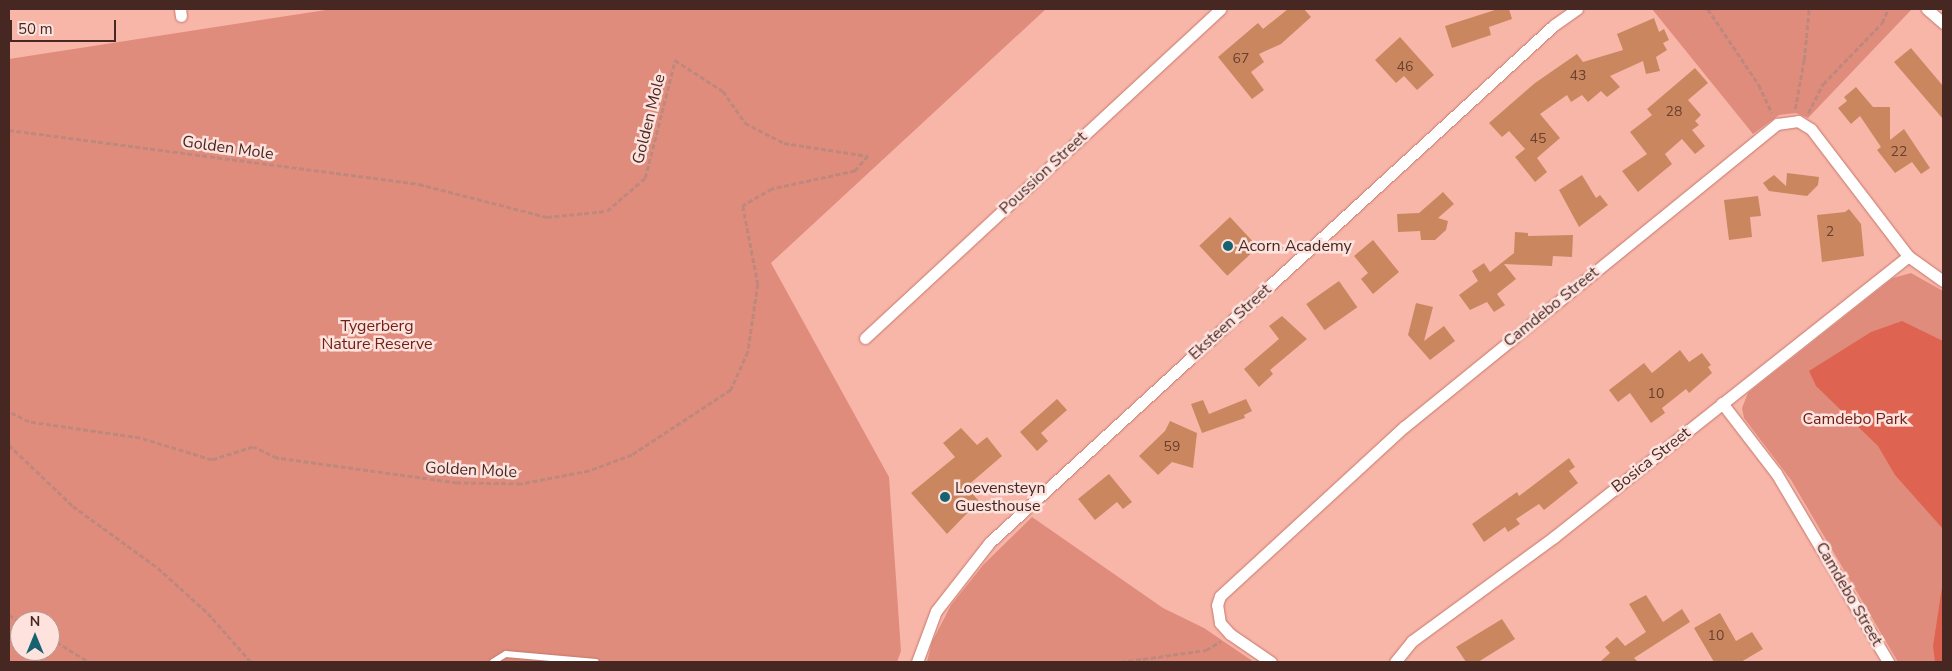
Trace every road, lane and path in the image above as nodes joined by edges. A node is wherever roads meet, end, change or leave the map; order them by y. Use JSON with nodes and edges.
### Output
{"nodes":[{"id":1,"x":1220,"y":9,"type":"edge"},
{"id":2,"x":1577,"y":9,"type":"edge"},
{"id":3,"x":1708,"y":9,"type":"edge"},
{"id":4,"x":1809,"y":9,"type":"edge"},
{"id":5,"x":1888,"y":9,"type":"edge"},
{"id":6,"x":1927,"y":9,"type":"edge"},
{"id":7,"x":1943,"y":22,"type":"edge"},
{"id":8,"x":1798,"y":122,"type":"junction"},
{"id":9,"x":1777,"y":124,"type":"junction"},
{"id":10,"x":9,"y":130,"type":"edge"},
{"id":11,"x":1908,"y":256,"type":"junction"},
{"id":12,"x":1943,"y":281,"type":"edge"},
{"id":13,"x":865,"y":338,"type":"dead end"},
{"id":14,"x":1722,"y":404,"type":"junction"},
{"id":15,"x":9,"y":412,"type":"edge"},
{"id":16,"x":9,"y":445,"type":"edge"},
{"id":17,"x":1230,"y":634,"type":"junction"},
{"id":18,"x":60,"y":644,"type":"edge"},
{"id":19,"x":89,"y":662,"type":"edge"},
{"id":20,"x":251,"y":662,"type":"edge"},
{"id":21,"x":493,"y":662,"type":"edge"},
{"id":22,"x":596,"y":662,"type":"edge"},
{"id":23,"x":917,"y":662,"type":"edge"},
{"id":24,"x":1121,"y":662,"type":"edge"},
{"id":25,"x":1270,"y":662,"type":"edge"},
{"id":26,"x":1395,"y":662,"type":"edge"},
{"id":27,"x":1888,"y":662,"type":"edge"}],
"edges":[{"from":1,"to":13,"type":"street","name":"Poussion Street"},
{"from":2,"to":23,"type":"street","name":"Eksteen Street"},
{"from":3,"to":9,"type":"path"},
{"from":4,"to":8,"type":"path"},
{"from":5,"to":8,"type":"path"},
{"from":6,"to":7,"type":"street"},
{"from":8,"to":9,"type":"street","name":"Camdebo Street"},
{"from":8,"to":11,"type":"street"},
{"from":9,"to":17,"type":"street","name":"Camdebo Street"},
{"from":10,"to":15,"type":"path","name":"Golden Mole"},
{"from":11,"to":12,"type":"street"},
{"from":11,"to":14,"type":"street","name":"Bosica Street"},
{"from":14,"to":26,"type":"street","name":"Bosica Street"},
{"from":14,"to":27,"type":"street","name":"Camdebo Street"},
{"from":16,"to":20,"type":"path"},
{"from":17,"to":24,"type":"path"},
{"from":17,"to":25,"type":"street","name":"Camdebo Street"},
{"from":18,"to":19,"type":"path"},
{"from":21,"to":22,"type":"lane"}]}
